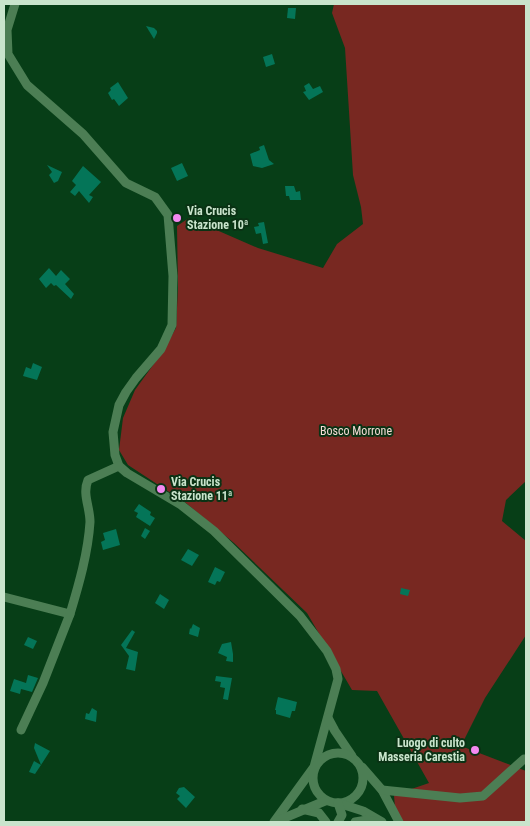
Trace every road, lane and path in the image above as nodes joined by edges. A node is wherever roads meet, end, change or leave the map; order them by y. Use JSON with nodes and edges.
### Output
{"nodes":[{"id":1,"x":15,"y":4,"type":"edge"},
{"id":2,"x":119,"y":466,"type":"junction"},
{"id":3,"x":4,"y":597,"type":"edge"},
{"id":4,"x":70,"y":614,"type":"junction"},
{"id":5,"x":328,"y":718,"type":"junction"},
{"id":6,"x":21,"y":730,"type":"dead end"},
{"id":7,"x":526,"y":760,"type":"edge"},
{"id":8,"x":356,"y":761,"type":"junction"},
{"id":9,"x":314,"y":767,"type":"junction"},
{"id":10,"x":382,"y":790,"type":"junction"},
{"id":11,"x":325,"y":800,"type":"junction"},
{"id":12,"x":338,"y":803,"type":"junction"},
{"id":13,"x":302,"y":809,"type":"junction"},
{"id":14,"x":275,"y":822,"type":"edge"},
{"id":15,"x":326,"y":822,"type":"edge"},
{"id":16,"x":338,"y":822,"type":"edge"},
{"id":17,"x":355,"y":822,"type":"edge"},
{"id":18,"x":381,"y":822,"type":"edge"},
{"id":19,"x":399,"y":822,"type":"edge"}],
"edges":[{"from":1,"to":2,"type":"street"},
{"from":2,"to":4,"type":"street"},
{"from":2,"to":5,"type":"street"},
{"from":3,"to":4,"type":"street"},
{"from":4,"to":6,"type":"street"},
{"from":5,"to":8,"type":"street"},
{"from":5,"to":9,"type":"street"},
{"from":7,"to":10,"type":"street"},
{"from":8,"to":9,"type":"street"},
{"from":8,"to":10,"type":"street"},
{"from":8,"to":12,"type":"street"},
{"from":9,"to":11,"type":"street"},
{"from":9,"to":14,"type":"street"},
{"from":10,"to":19,"type":"street"},
{"from":11,"to":12,"type":"street"},
{"from":11,"to":13,"type":"street"},
{"from":12,"to":16,"type":"street"},
{"from":12,"to":18,"type":"street"},
{"from":13,"to":14,"type":"street"},
{"from":13,"to":15,"type":"street"},
{"from":17,"to":18,"type":"street"}]}
